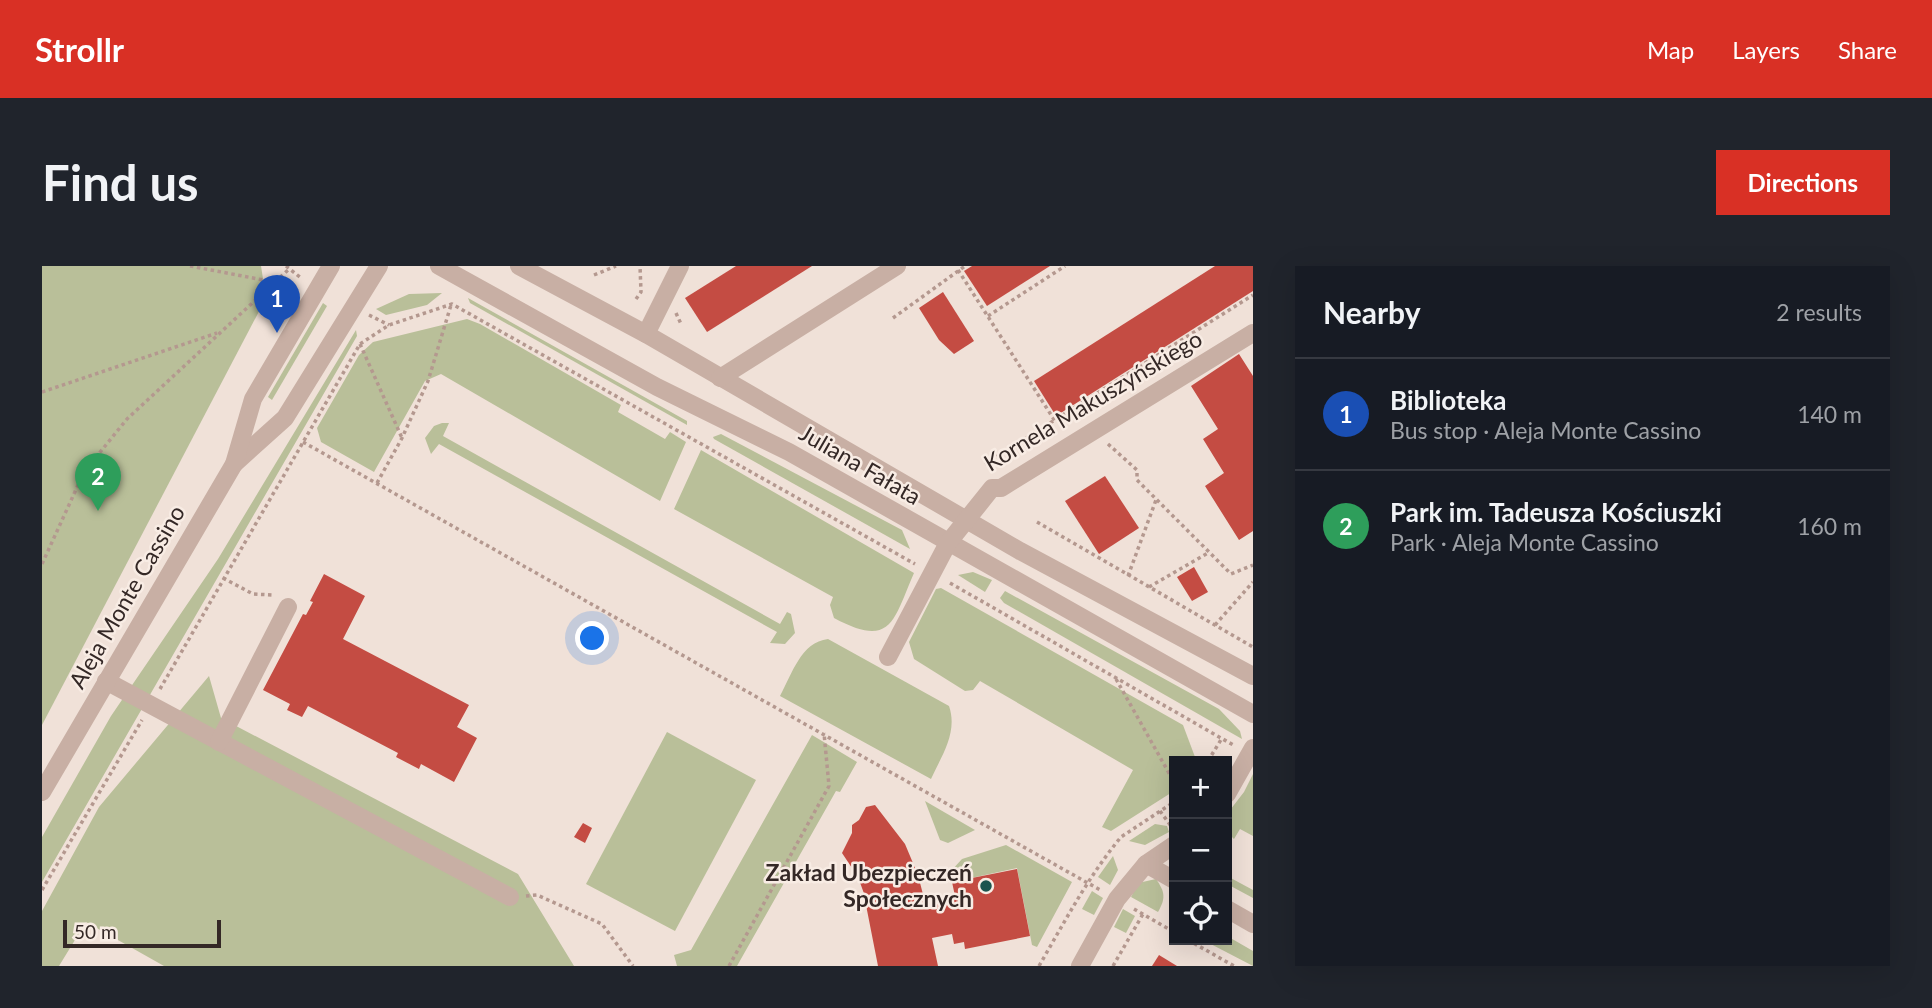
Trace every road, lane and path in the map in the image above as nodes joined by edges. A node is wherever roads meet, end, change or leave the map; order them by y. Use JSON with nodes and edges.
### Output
{"nodes":[{"id":1,"x":190,"y":266,"type":"edge"},
{"id":2,"x":286,"y":266,"type":"edge"},
{"id":3,"x":331,"y":266,"type":"edge"},
{"id":4,"x":379,"y":266,"type":"edge"},
{"id":5,"x":439,"y":266,"type":"edge"},
{"id":6,"x":519,"y":266,"type":"edge"},
{"id":7,"x":616,"y":266,"type":"edge"},
{"id":8,"x":640,"y":266,"type":"edge"},
{"id":9,"x":680,"y":266,"type":"edge"},
{"id":10,"x":897,"y":266,"type":"edge"},
{"id":11,"x":965,"y":266,"type":"edge"},
{"id":12,"x":1065,"y":266,"type":"edge"},
{"id":13,"x":958,"y":270,"type":"junction"},
{"id":14,"x":594,"y":275,"type":"dead end"},
{"id":15,"x":275,"y":282,"type":"junction"},
{"id":16,"x":1253,"y":295,"type":"edge"},
{"id":17,"x":636,"y":299,"type":"dead end"},
{"id":18,"x":452,"y":304,"type":"junction"},
{"id":19,"x":988,"y":316,"type":"junction"},
{"id":20,"x":893,"y":318,"type":"dead end"},
{"id":21,"x":219,"y":332,"type":"junction"},
{"id":22,"x":1253,"y":333,"type":"edge"},
{"id":23,"x":646,"y":334,"type":"junction"},
{"id":24,"x":360,"y":344,"type":"junction"},
{"id":25,"x":720,"y":377,"type":"junction"},
{"id":26,"x":42,"y":391,"type":"edge"},
{"id":27,"x":1055,"y":421,"type":"junction"},
{"id":28,"x":402,"y":438,"type":"junction"},
{"id":29,"x":303,"y":442,"type":"junction"},
{"id":30,"x":1102,"y":445,"type":"dead end"},
{"id":31,"x":234,"y":464,"type":"junction"},
{"id":32,"x":985,"y":464,"type":"dead end"},
{"id":33,"x":377,"y":483,"type":"junction"},
{"id":34,"x":1156,"y":500,"type":"junction"},
{"id":35,"x":967,"y":520,"type":"junction"},
{"id":36,"x":1037,"y":522,"type":"dead end"},
{"id":37,"x":948,"y":543,"type":"junction"},
{"id":38,"x":1208,"y":553,"type":"junction"},
{"id":39,"x":42,"y":564,"type":"edge"},
{"id":40,"x":1253,"y":565,"type":"edge"},
{"id":41,"x":932,"y":573,"type":"junction"},
{"id":42,"x":1128,"y":576,"type":"junction"},
{"id":43,"x":223,"y":578,"type":"junction"},
{"id":44,"x":1253,"y":582,"type":"edge"},
{"id":45,"x":233,"y":584,"type":"dead end"},
{"id":46,"x":1149,"y":587,"type":"junction"},
{"id":47,"x":288,"y":607,"type":"dead end"},
{"id":48,"x":1215,"y":625,"type":"junction"},
{"id":49,"x":1253,"y":647,"type":"edge"},
{"id":50,"x":888,"y":657,"type":"dead end"},
{"id":51,"x":1253,"y":676,"type":"edge"},
{"id":52,"x":1115,"y":677,"type":"junction"},
{"id":53,"x":106,"y":681,"type":"junction"},
{"id":54,"x":150,"y":707,"type":"junction"},
{"id":55,"x":1253,"y":715,"type":"edge"},
{"id":56,"x":824,"y":733,"type":"junction"},
{"id":57,"x":1222,"y":738,"type":"junction"},
{"id":58,"x":219,"y":742,"type":"junction"},
{"id":59,"x":1251,"y":751,"type":"edge"},
{"id":60,"x":1211,"y":756,"type":"edge"},
{"id":61,"x":1169,"y":773,"type":"edge"},
{"id":62,"x":1232,"y":785,"type":"edge"},
{"id":63,"x":42,"y":792,"type":"edge"},
{"id":64,"x":1169,"y":805,"type":"edge"},
{"id":65,"x":1160,"y":811,"type":"junction"},
{"id":66,"x":1169,"y":824,"type":"edge"},
{"id":67,"x":1169,"y":848,"type":"edge"},
{"id":68,"x":1146,"y":864,"type":"junction"},
{"id":69,"x":1169,"y":877,"type":"edge"},
{"id":70,"x":1087,"y":882,"type":"junction"},
{"id":71,"x":42,"y":890,"type":"edge"},
{"id":72,"x":510,"y":897,"type":"joint"},
{"id":73,"x":1117,"y":899,"type":"junction"},
{"id":74,"x":1232,"y":912,"type":"edge"},
{"id":75,"x":1143,"y":914,"type":"junction"},
{"id":76,"x":1253,"y":924,"type":"edge"},
{"id":77,"x":1169,"y":929,"type":"edge"},
{"id":78,"x":1197,"y":945,"type":"edge"},
{"id":79,"x":633,"y":966,"type":"edge"},
{"id":80,"x":729,"y":966,"type":"edge"},
{"id":81,"x":1039,"y":966,"type":"edge"},
{"id":82,"x":1080,"y":966,"type":"edge"},
{"id":83,"x":1113,"y":966,"type":"edge"},
{"id":84,"x":1234,"y":966,"type":"edge"}],
"edges":[{"from":1,"to":15,"type":"path"},
{"from":2,"to":15,"type":"path"},
{"from":3,"to":31,"type":"street","name":"Aleja Monte Cassino"},
{"from":4,"to":31,"type":"street","name":"Aleja Monte Cassino"},
{"from":5,"to":37,"type":"street","name":"Juliana Fałata"},
{"from":6,"to":23,"type":"street","name":"Juliana Fałata"},
{"from":7,"to":14,"type":"path"},
{"from":8,"to":17,"type":"path"},
{"from":9,"to":23,"type":"street"},
{"from":10,"to":25,"type":"street"},
{"from":11,"to":13,"type":"path"},
{"from":12,"to":19,"type":"path"},
{"from":13,"to":19,"type":"path"},
{"from":13,"to":20,"type":"path"},
{"from":15,"to":21,"type":"path"},
{"from":16,"to":27,"type":"path"},
{"from":18,"to":24,"type":"path"},
{"from":18,"to":28,"type":"path"},
{"from":18,"to":41,"type":"path"},
{"from":19,"to":27,"type":"path"},
{"from":21,"to":26,"type":"path"},
{"from":21,"to":39,"type":"path"},
{"from":22,"to":35,"type":"street","name":"Kornela Makuszyńskiego"},
{"from":23,"to":25,"type":"street","name":"Juliana Fałata"},
{"from":24,"to":28,"type":"path"},
{"from":24,"to":29,"type":"path"},
{"from":25,"to":35,"type":"street","name":"Juliana Fałata"},
{"from":27,"to":32,"type":"path"},
{"from":28,"to":33,"type":"path"},
{"from":29,"to":33,"type":"path"},
{"from":29,"to":43,"type":"path"},
{"from":30,"to":34,"type":"path"},
{"from":31,"to":53,"type":"street","name":"Aleja Monte Cassino"},
{"from":33,"to":56,"type":"path"},
{"from":34,"to":38,"type":"path"},
{"from":34,"to":42,"type":"path"},
{"from":35,"to":37,"type":"street","name":"Kornela Makuszyńskiego"},
{"from":35,"to":51,"type":"street","name":"Juliana Fałata"},
{"from":36,"to":42,"type":"path"},
{"from":37,"to":41,"type":"street","name":"Kornela Makuszyńskiego"},
{"from":37,"to":55,"type":"street","name":"Juliana Fałata"},
{"from":38,"to":40,"type":"path"},
{"from":38,"to":46,"type":"path"},
{"from":41,"to":50,"type":"street","name":"Kornela Makuszyńskiego"},
{"from":41,"to":52,"type":"path"},
{"from":42,"to":46,"type":"path"},
{"from":43,"to":45,"type":"path"},
{"from":43,"to":54,"type":"path"},
{"from":44,"to":48,"type":"path"},
{"from":46,"to":48,"type":"path"},
{"from":47,"to":58,"type":"street"},
{"from":48,"to":49,"type":"path"},
{"from":52,"to":57,"type":"path"},
{"from":52,"to":61,"type":"path"},
{"from":53,"to":54,"type":"street"},
{"from":53,"to":63,"type":"street","name":"Aleja Monte Cassino"},
{"from":54,"to":58,"type":"street"},
{"from":54,"to":71,"type":"path"},
{"from":56,"to":70,"type":"path"},
{"from":56,"to":80,"type":"path"},
{"from":57,"to":59,"type":"path"},
{"from":57,"to":60,"type":"path"},
{"from":58,"to":72,"type":"street"},
{"from":59,"to":62,"type":"street"},
{"from":64,"to":65,"type":"path"},
{"from":65,"to":66,"type":"path"},
{"from":65,"to":70,"type":"path"},
{"from":67,"to":68,"type":"street"},
{"from":68,"to":69,"type":"street"},
{"from":68,"to":73,"type":"street"},
{"from":70,"to":73,"type":"path"},
{"from":70,"to":81,"type":"path"},
{"from":72,"to":79,"type":"path"},
{"from":73,"to":75,"type":"path"},
{"from":73,"to":82,"type":"street"},
{"from":74,"to":76,"type":"street"},
{"from":75,"to":77,"type":"path"},
{"from":75,"to":83,"type":"path"},
{"from":78,"to":84,"type":"path"}]}
